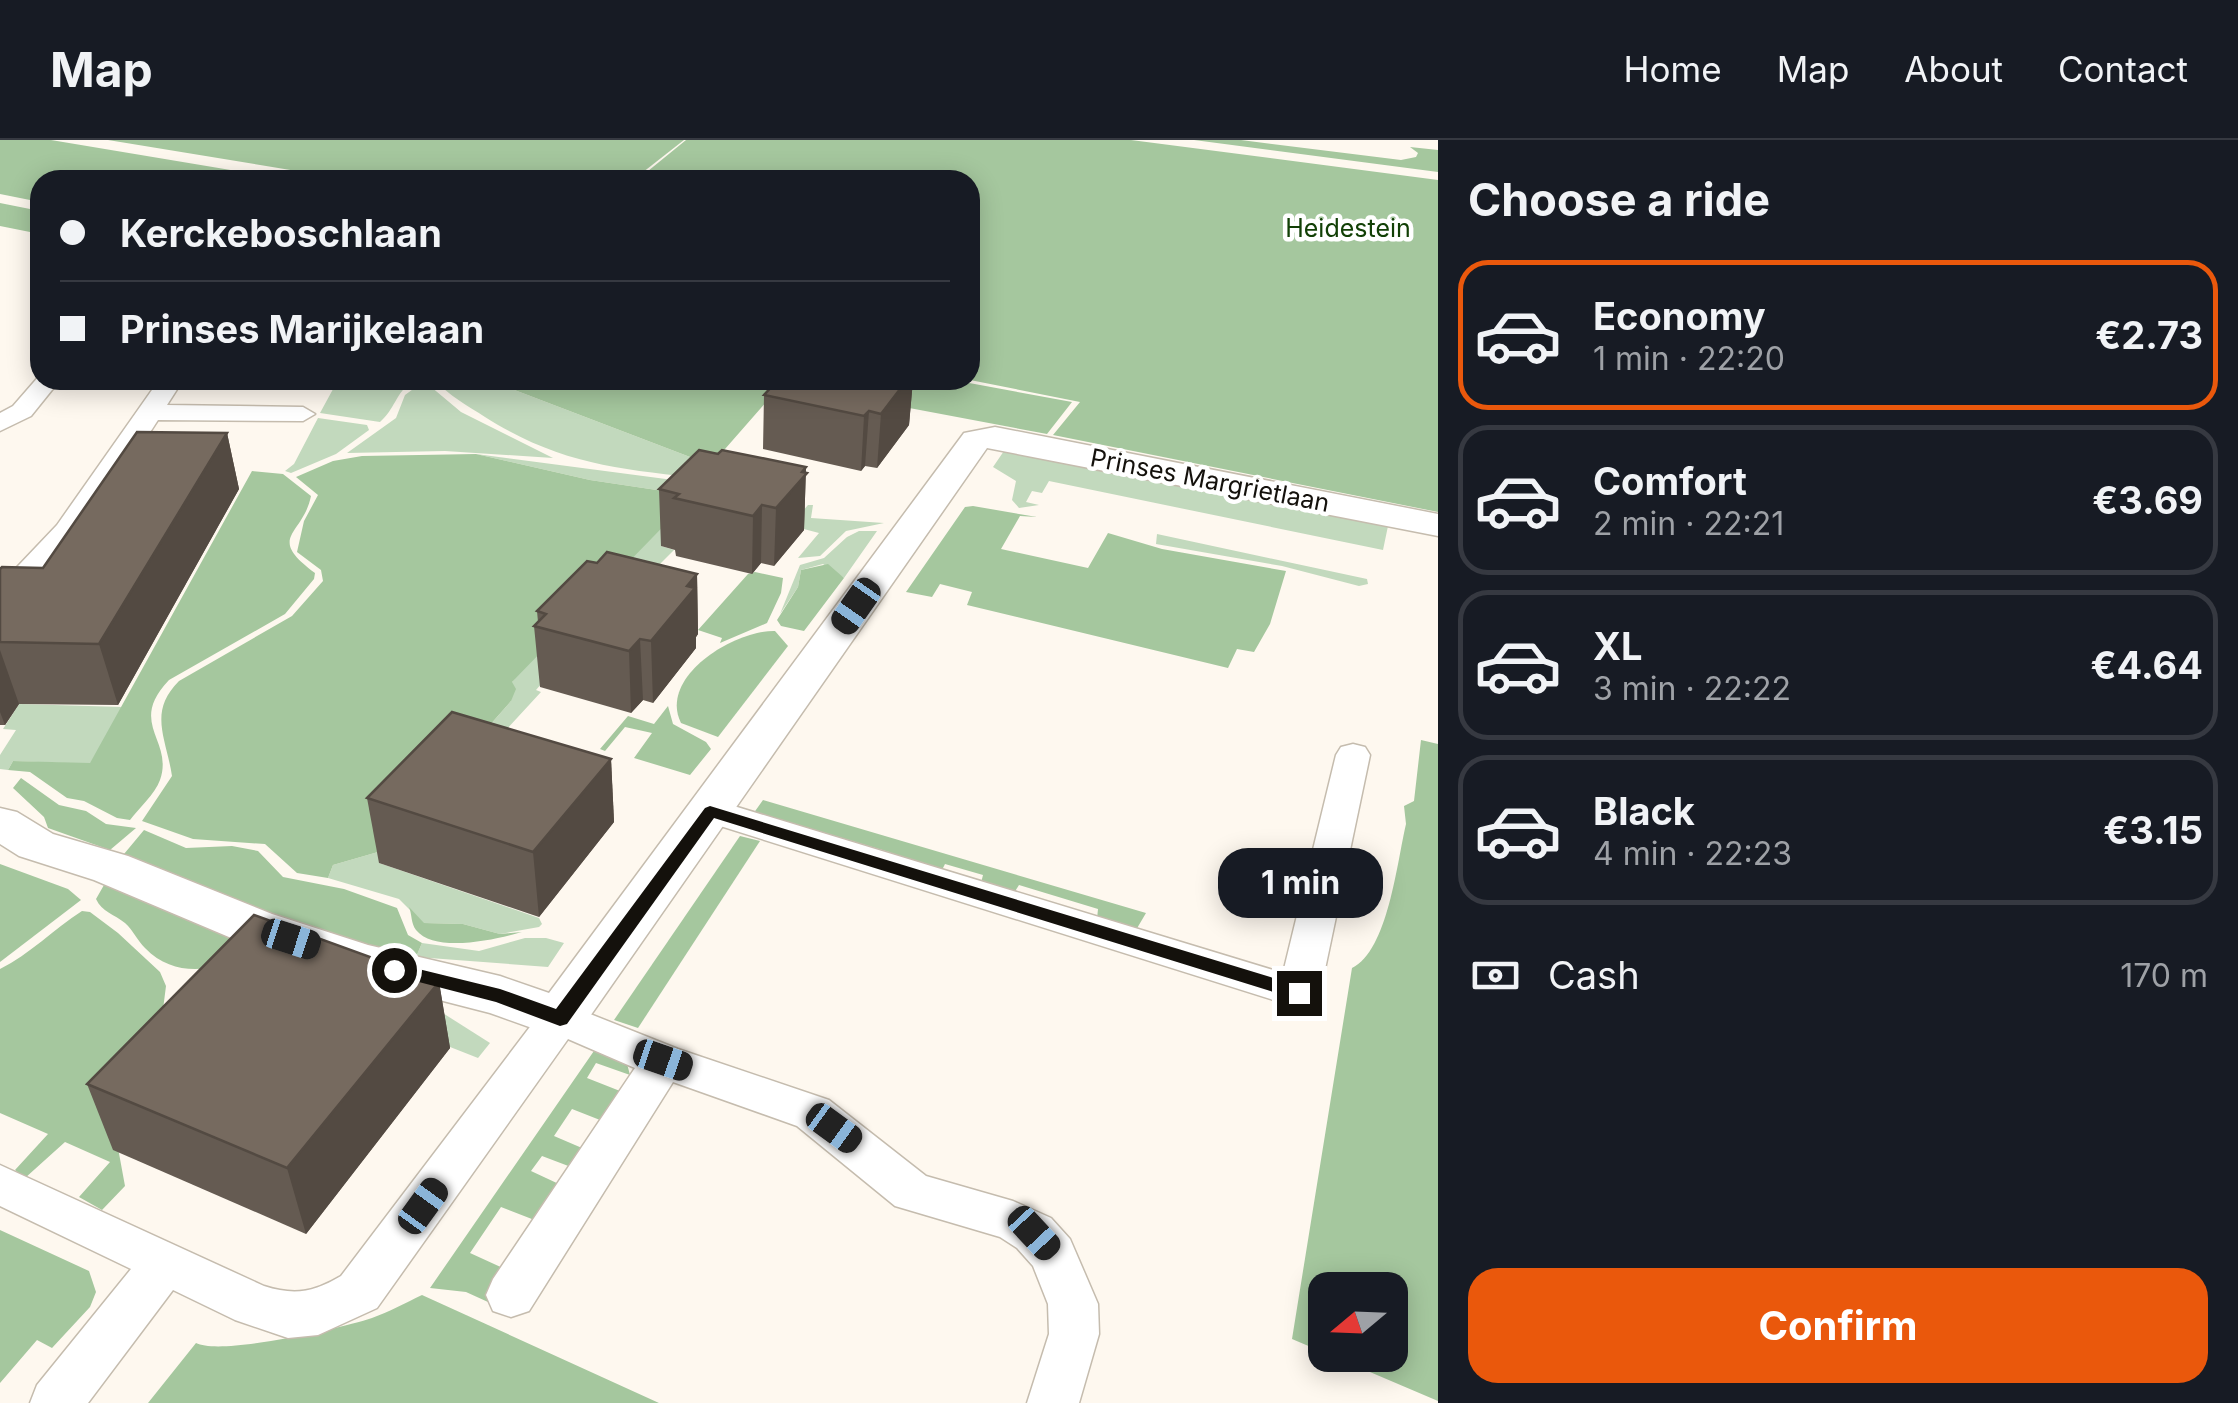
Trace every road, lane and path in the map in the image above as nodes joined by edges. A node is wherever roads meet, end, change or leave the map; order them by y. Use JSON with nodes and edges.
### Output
{"nodes":[{"id":1,"x":39,"y":390,"type":"edge"},
{"id":2,"x":164,"y":390,"type":"edge"},
{"id":3,"x":150,"y":412,"type":"junction"},
{"id":4,"x":303,"y":414,"type":"dead end"},
{"id":5,"x":0,"y":423,"type":"edge"},
{"id":6,"x":1438,"y":525,"type":"edge"},
{"id":7,"x":0,"y":600,"type":"edge"},
{"id":8,"x":1352,"y":755,"type":"dead end"},
{"id":9,"x":710,"y":812,"type":"junction"},
{"id":10,"x":0,"y":823,"type":"edge"},
{"id":11,"x":560,"y":1018,"type":"junction"},
{"id":12,"x":663,"y":1060,"type":"junction"},
{"id":13,"x":0,"y":1184,"type":"edge"},
{"id":14,"x":166,"y":1262,"type":"junction"},
{"id":15,"x":511,"y":1296,"type":"dead end"},
{"id":16,"x":56,"y":1403,"type":"edge"},
{"id":17,"x":1053,"y":1403,"type":"edge"}],
"edges":[{"from":1,"to":5,"type":"street"},
{"from":2,"to":3,"type":"street"},
{"from":3,"to":4,"type":"street"},
{"from":3,"to":7,"type":"street"},
{"from":6,"to":9,"type":"street","name":"Prinses Margrietlaan"},
{"from":8,"to":9,"type":"street"},
{"from":9,"to":11,"type":"street"},
{"from":10,"to":11,"type":"street"},
{"from":11,"to":12,"type":"street"},
{"from":11,"to":14,"type":"street"},
{"from":12,"to":15,"type":"street"},
{"from":12,"to":17,"type":"street"},
{"from":13,"to":14,"type":"street"},
{"from":14,"to":16,"type":"street"}]}
